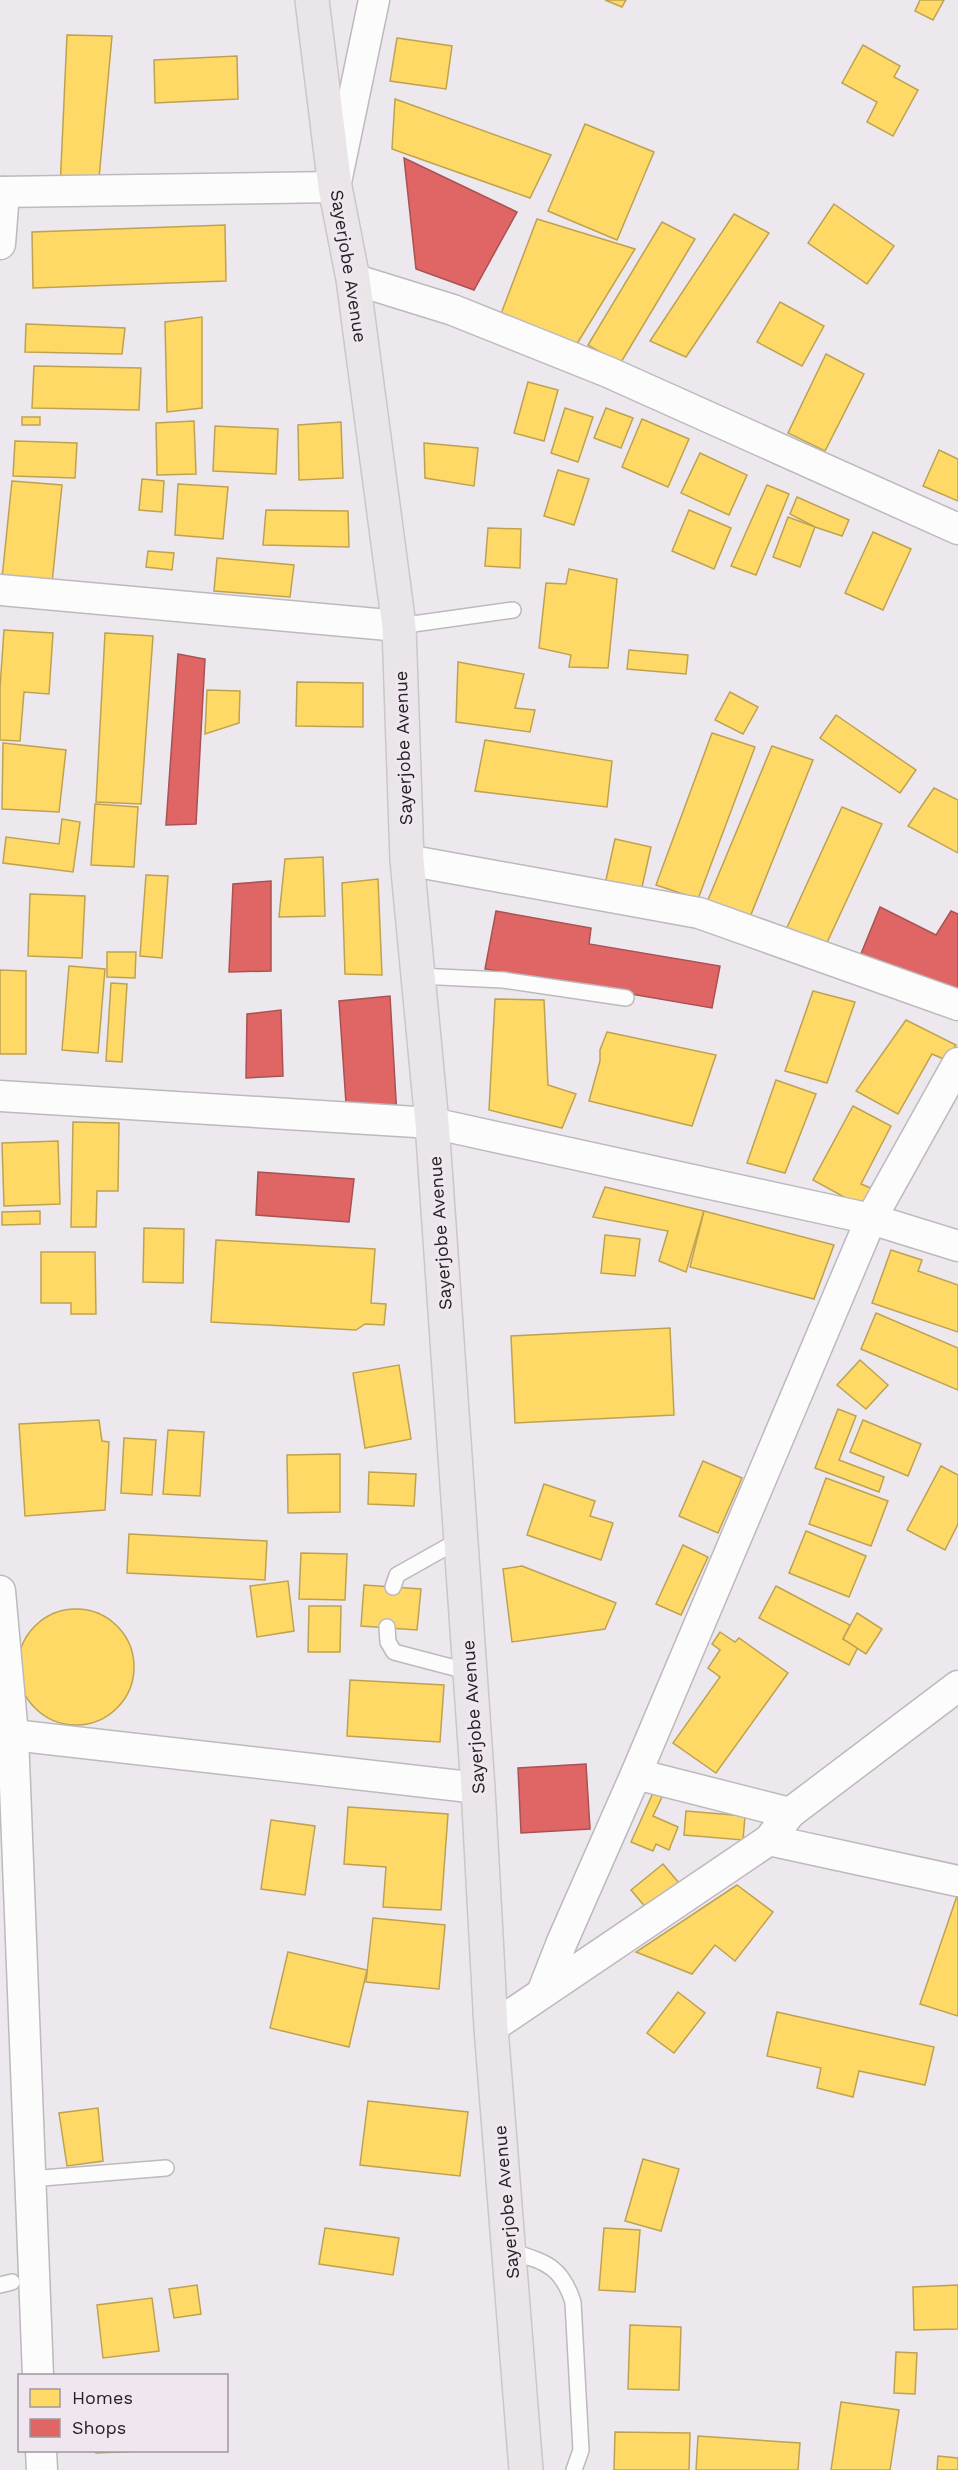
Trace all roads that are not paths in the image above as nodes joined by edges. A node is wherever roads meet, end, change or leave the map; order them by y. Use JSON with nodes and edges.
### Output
{"nodes":[{"id":1,"x":312,"y":0,"type":"edge"},
{"id":2,"x":374,"y":0,"type":"edge"},
{"id":3,"x":335,"y":187,"type":"junction"},
{"id":4,"x":2,"y":192,"type":"edge"},
{"id":5,"x":0,"y":244,"type":"edge"},
{"id":6,"x":353,"y":279,"type":"junction"},
{"id":7,"x":958,"y":529,"type":"edge"},
{"id":8,"x":0,"y":590,"type":"edge"},
{"id":9,"x":513,"y":610,"type":"dead end"},
{"id":10,"x":399,"y":626,"type":"junction"},
{"id":11,"x":407,"y":860,"type":"junction"},
{"id":12,"x":418,"y":976,"type":"junction"},
{"id":13,"x":626,"y":998,"type":"dead end"},
{"id":14,"x":958,"y":1005,"type":"edge"},
{"id":15,"x":958,"y":1063,"type":"edge"},
{"id":16,"x":0,"y":1096,"type":"edge"},
{"id":17,"x":432,"y":1124,"type":"junction"},
{"id":18,"x":871,"y":1219,"type":"junction"},
{"id":19,"x":958,"y":1246,"type":"edge"},
{"id":20,"x":461,"y":1539,"type":"junction"},
{"id":21,"x":393,"y":1587,"type":"dead end"},
{"id":22,"x":0,"y":1591,"type":"edge"},
{"id":23,"x":387,"y":1627,"type":"dead end"},
{"id":24,"x":470,"y":1672,"type":"junction"},
{"id":25,"x":958,"y":1686,"type":"edge"},
{"id":26,"x":6,"y":1737,"type":"edge"},
{"id":27,"x":636,"y":1774,"type":"junction"},
{"id":28,"x":478,"y":1788,"type":"junction"},
{"id":29,"x":790,"y":1814,"type":"junction"},
{"id":30,"x":769,"y":1840,"type":"junction"},
{"id":31,"x":958,"y":1881,"type":"edge"},
{"id":32,"x":542,"y":1993,"type":"junction"},
{"id":33,"x":491,"y":2028,"type":"junction"},
{"id":34,"x":166,"y":2168,"type":"dead end"},
{"id":35,"x":30,"y":2178,"type":"junction"},
{"id":36,"x":510,"y":2251,"type":"junction"},
{"id":37,"x":38,"y":2374,"type":"edge"},
{"id":38,"x":41,"y":2452,"type":"edge"},
{"id":39,"x":42,"y":2470,"type":"edge"},
{"id":40,"x":526,"y":2470,"type":"edge"},
{"id":41,"x":574,"y":2470,"type":"edge"}],
"edges":[{"from":1,"to":3,"type":"main road","name":"Sayerjobe Avenue"},
{"from":2,"to":3,"type":"street"},
{"from":3,"to":4,"type":"street"},
{"from":3,"to":6,"type":"main road","name":"Sayerjobe Avenue"},
{"from":4,"to":5,"type":"street"},
{"from":6,"to":7,"type":"street"},
{"from":6,"to":10,"type":"main road","name":"Sayerjobe Avenue"},
{"from":8,"to":10,"type":"street"},
{"from":9,"to":10,"type":"lane"},
{"from":10,"to":11,"type":"main road","name":"Sayerjobe Avenue"},
{"from":11,"to":12,"type":"main road","name":"Sayerjobe Avenue"},
{"from":11,"to":14,"type":"street"},
{"from":12,"to":13,"type":"lane"},
{"from":12,"to":17,"type":"main road","name":"Sayerjobe Avenue"},
{"from":15,"to":18,"type":"street"},
{"from":16,"to":17,"type":"street"},
{"from":17,"to":18,"type":"street"},
{"from":17,"to":20,"type":"main road","name":"Sayerjobe Avenue"},
{"from":18,"to":19,"type":"street"},
{"from":18,"to":27,"type":"street"},
{"from":20,"to":21,"type":"lane"},
{"from":20,"to":24,"type":"main road","name":"Sayerjobe Avenue"},
{"from":22,"to":26,"type":"street"},
{"from":23,"to":24,"type":"lane"},
{"from":24,"to":28,"type":"main road","name":"Sayerjobe Avenue"},
{"from":25,"to":29,"type":"street"},
{"from":26,"to":28,"type":"street"},
{"from":26,"to":35,"type":"street"},
{"from":27,"to":29,"type":"street"},
{"from":27,"to":32,"type":"street"},
{"from":28,"to":33,"type":"main road","name":"Sayerjobe Avenue"},
{"from":29,"to":30,"type":"street"},
{"from":30,"to":31,"type":"street"},
{"from":30,"to":32,"type":"street"},
{"from":32,"to":33,"type":"street"},
{"from":33,"to":36,"type":"main road","name":"Sayerjobe Avenue"},
{"from":34,"to":35,"type":"lane"},
{"from":35,"to":37,"type":"street"},
{"from":36,"to":40,"type":"main road","name":"Sayerjobe Avenue"},
{"from":36,"to":41,"type":"lane"},
{"from":38,"to":39,"type":"street"}]}
